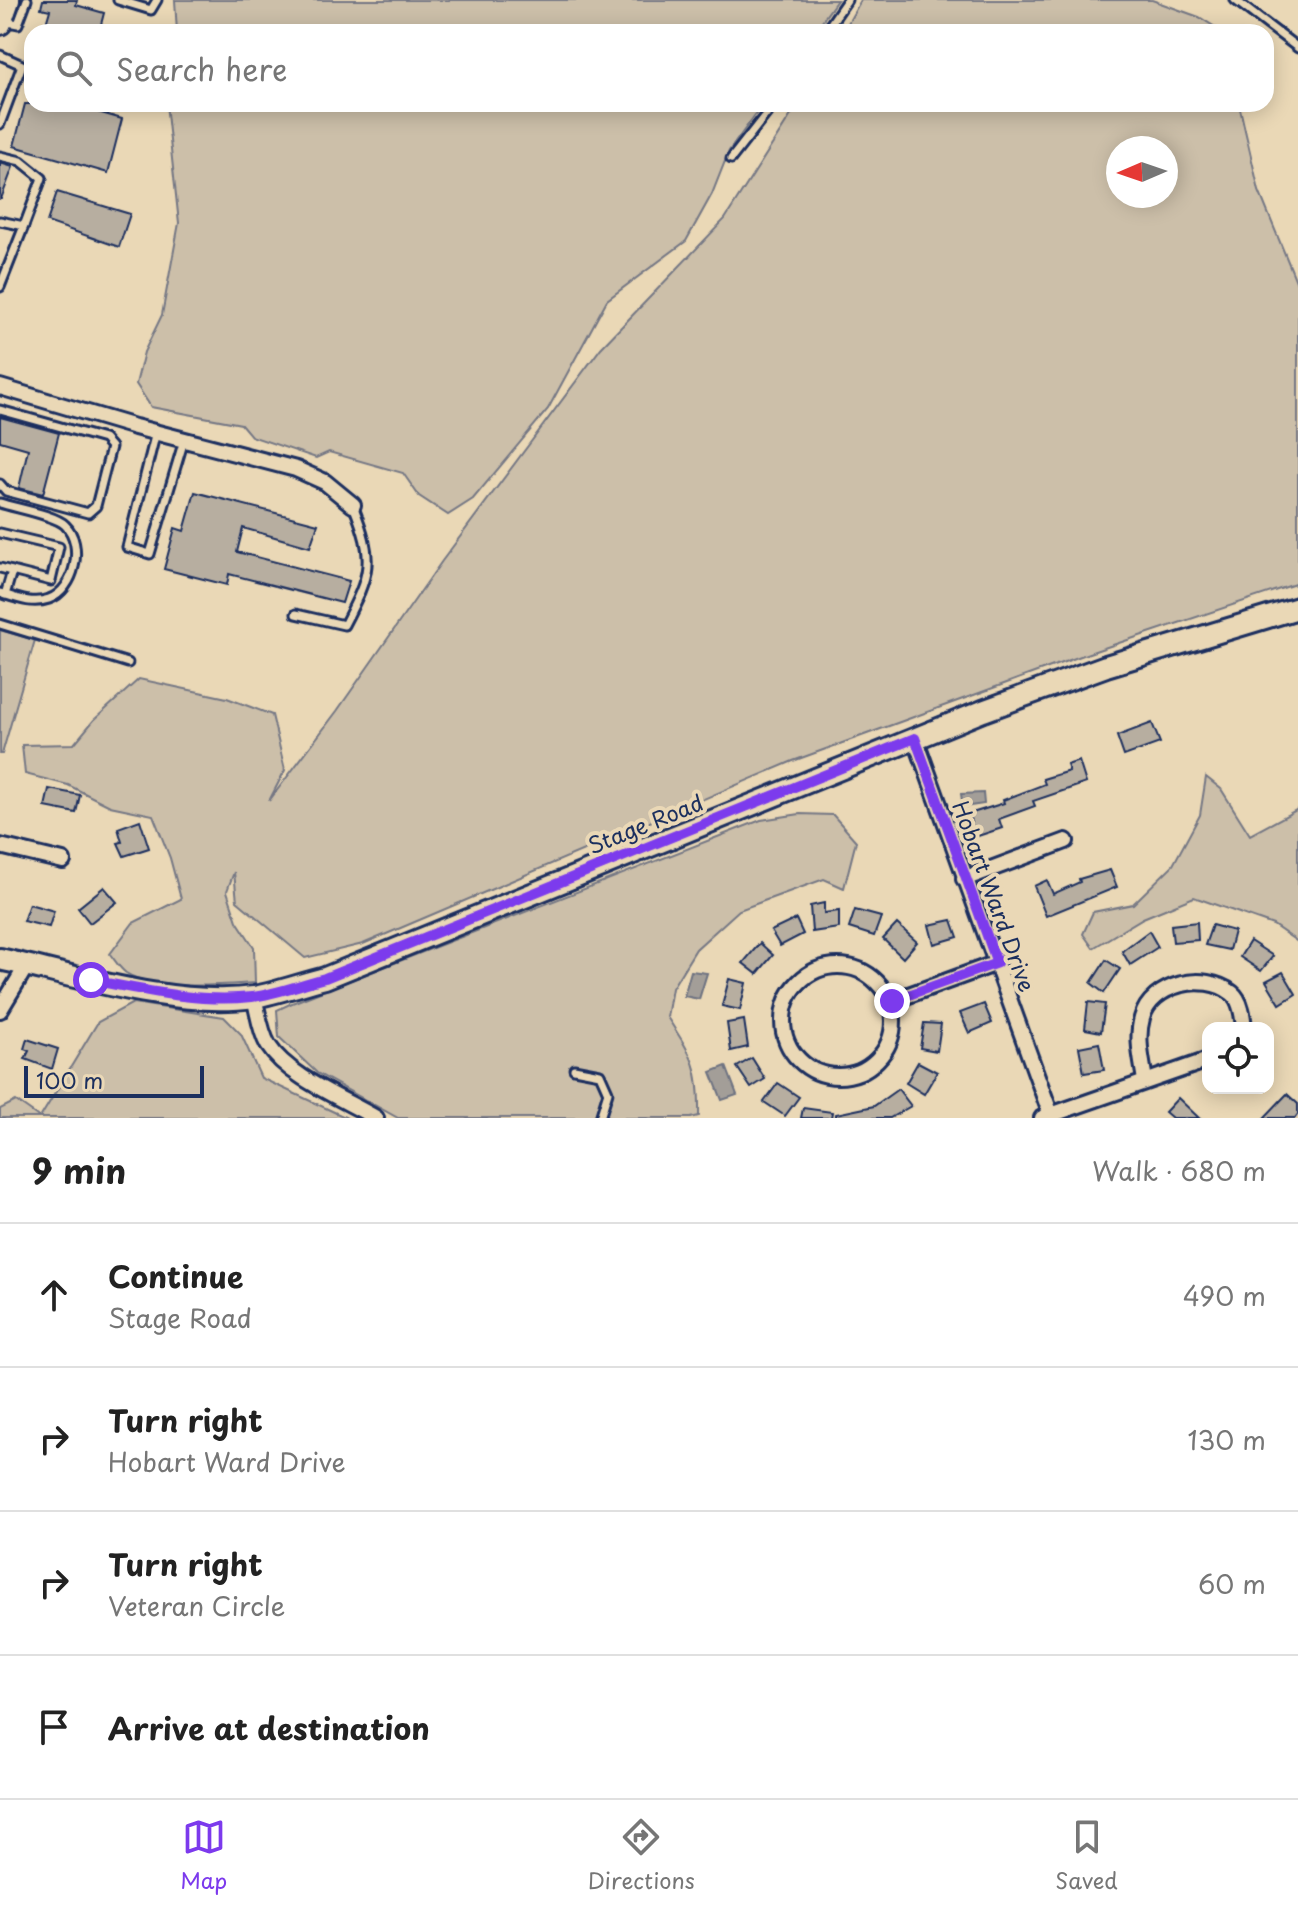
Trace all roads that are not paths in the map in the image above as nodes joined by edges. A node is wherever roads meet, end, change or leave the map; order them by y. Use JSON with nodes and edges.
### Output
{"nodes":[{"id":1,"x":27,"y":0,"type":"edge"},
{"id":2,"x":118,"y":0,"type":"edge"},
{"id":3,"x":157,"y":0,"type":"edge"},
{"id":4,"x":847,"y":0,"type":"edge"},
{"id":5,"x":1235,"y":0,"type":"edge"},
{"id":6,"x":3,"y":12,"type":"edge"},
{"id":7,"x":830,"y":24,"type":"edge"},
{"id":8,"x":1266,"y":24,"type":"edge"},
{"id":9,"x":1274,"y":30,"type":"edge"},
{"id":10,"x":1298,"y":48,"type":"edge"},
{"id":11,"x":0,"y":55,"type":"edge"},
{"id":12,"x":22,"y":65,"type":"joint"},
{"id":13,"x":768,"y":112,"type":"edge"},
{"id":14,"x":0,"y":124,"type":"edge"},
{"id":15,"x":0,"y":156,"type":"edge"},
{"id":16,"x":731,"y":159,"type":"dead end"},
{"id":17,"x":0,"y":221,"type":"edge"},
{"id":18,"x":24,"y":226,"type":"junction"},
{"id":19,"x":0,"y":287,"type":"edge"},
{"id":20,"x":0,"y":387,"type":"edge"},
{"id":21,"x":0,"y":410,"type":"edge"},
{"id":22,"x":156,"y":432,"type":"junction"},
{"id":23,"x":184,"y":440,"type":"junction"},
{"id":24,"x":0,"y":484,"type":"edge"},
{"id":25,"x":0,"y":503,"type":"edge"},
{"id":26,"x":353,"y":505,"type":"joint"},
{"id":27,"x":0,"y":533,"type":"edge"},
{"id":28,"x":0,"y":568,"type":"edge"},
{"id":29,"x":12,"y":571,"type":"junction"},
{"id":30,"x":3,"y":594,"type":"edge"},
{"id":31,"x":1297,"y":610,"type":"edge"},
{"id":32,"x":296,"y":614,"type":"dead end"},
{"id":33,"x":0,"y":624,"type":"edge"},
{"id":34,"x":128,"y":663,"type":"dead end"},
{"id":35,"x":915,"y":738,"type":"junction"},
{"id":36,"x":1066,"y":841,"type":"dead end"},
{"id":37,"x":0,"y":846,"type":"edge"},
{"id":38,"x":63,"y":861,"type":"dead end"},
{"id":39,"x":964,"y":879,"type":"junction"},
{"id":40,"x":0,"y":959,"type":"edge"},
{"id":41,"x":997,"y":963,"type":"junction"},
{"id":42,"x":27,"y":965,"type":"junction"},
{"id":43,"x":254,"y":997,"type":"junction"},
{"id":44,"x":892,"y":1001,"type":"junction"},
{"id":45,"x":0,"y":1010,"type":"edge"},
{"id":46,"x":1243,"y":1022,"type":"edge"},
{"id":47,"x":1202,"y":1062,"type":"edge"},
{"id":48,"x":574,"y":1069,"type":"dead end"},
{"id":49,"x":1145,"y":1081,"type":"junction"},
{"id":50,"x":1047,"y":1116,"type":"edge"},
{"id":51,"x":376,"y":1118,"type":"edge"},
{"id":52,"x":600,"y":1118,"type":"edge"}],
"edges":[{"from":1,"to":6,"type":"lane"},
{"from":2,"to":3,"type":"lane"},
{"from":4,"to":7,"type":"lane"},
{"from":5,"to":8,"type":"lane"},
{"from":9,"to":10,"type":"lane"},
{"from":11,"to":12,"type":"lane"},
{"from":12,"to":14,"type":"lane"},
{"from":13,"to":16,"type":"lane"},
{"from":15,"to":18,"type":"lane"},
{"from":17,"to":18,"type":"lane"},
{"from":18,"to":19,"type":"lane"},
{"from":20,"to":22,"type":"street"},
{"from":21,"to":24,"type":"lane"},
{"from":22,"to":23,"type":"street"},
{"from":22,"to":23,"type":"lane"},
{"from":23,"to":26,"type":"street"},
{"from":25,"to":30,"type":"lane"},
{"from":26,"to":32,"type":"lane"},
{"from":27,"to":29,"type":"lane"},
{"from":28,"to":29,"type":"lane"},
{"from":29,"to":30,"type":"lane"},
{"from":31,"to":35,"type":"street","name":"Stage Road"},
{"from":33,"to":34,"type":"lane"},
{"from":35,"to":39,"type":"street","name":"Hobart Ward Drive"},
{"from":35,"to":43,"type":"street","name":"Stage Road"},
{"from":36,"to":39,"type":"street"},
{"from":37,"to":38,"type":"street"},
{"from":39,"to":41,"type":"street","name":"Hobart Ward Drive"},
{"from":40,"to":42,"type":"street","name":"Stage Road"},
{"from":41,"to":44,"type":"street"},
{"from":41,"to":50,"type":"street","name":"Hobart Ward Drive"},
{"from":42,"to":43,"type":"street","name":"Stage Road"},
{"from":42,"to":45,"type":"street"},
{"from":43,"to":51,"type":"street"},
{"from":44,"to":44,"type":"street"},
{"from":46,"to":49,"type":"street"},
{"from":47,"to":49,"type":"street"},
{"from":48,"to":52,"type":"lane"},
{"from":49,"to":50,"type":"street"}]}
